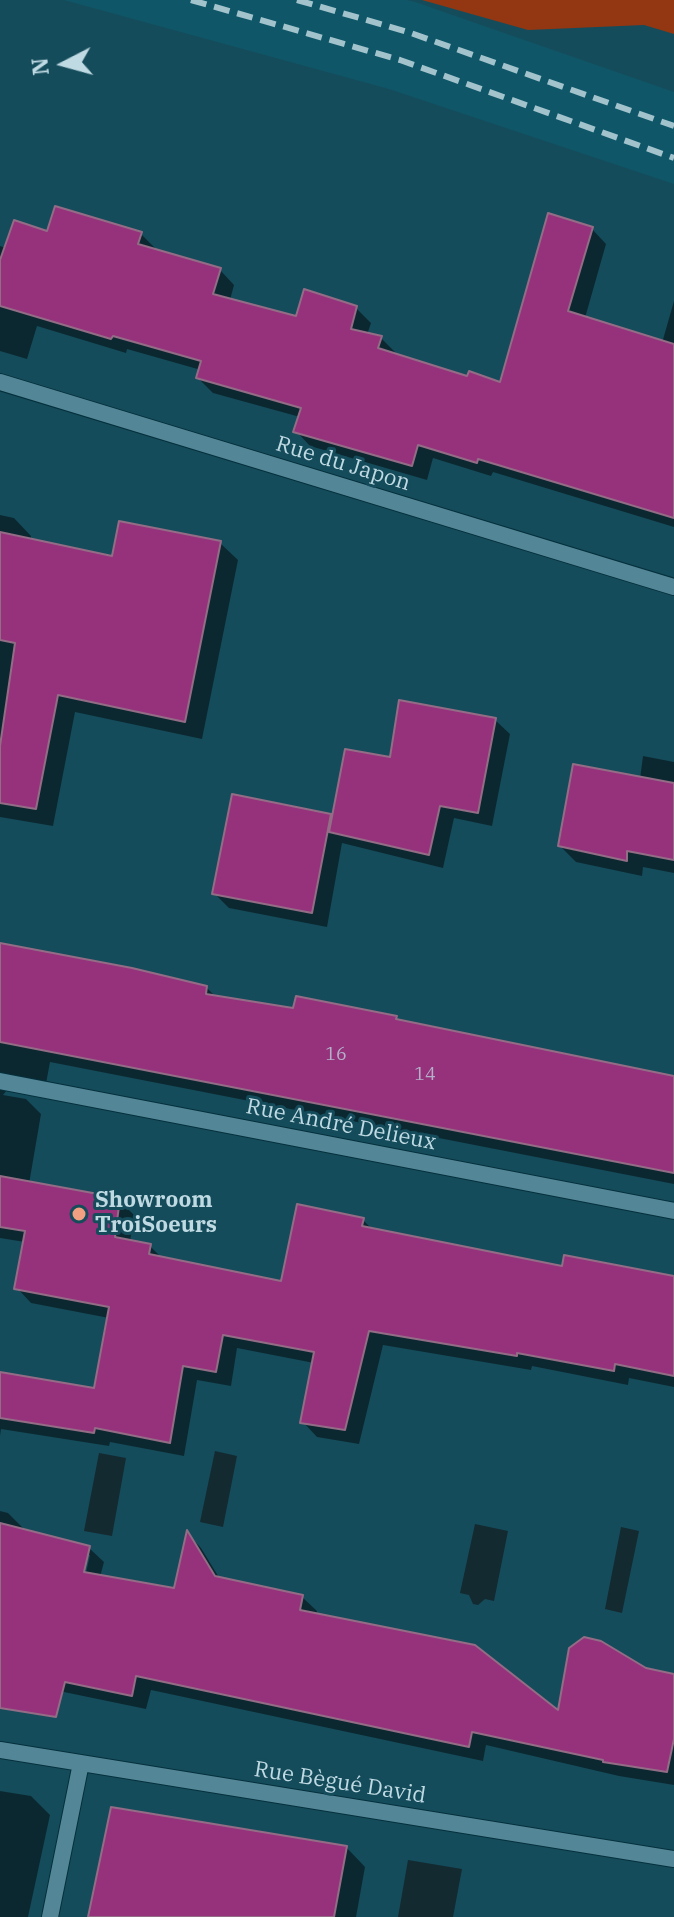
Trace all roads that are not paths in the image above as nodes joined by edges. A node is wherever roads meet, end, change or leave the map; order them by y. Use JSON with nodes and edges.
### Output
{"nodes":[{"id":1,"x":0,"y":382,"type":"edge"},
{"id":2,"x":674,"y":587,"type":"edge"},
{"id":3,"x":0,"y":1081,"type":"edge"},
{"id":4,"x":674,"y":1211,"type":"edge"},
{"id":5,"x":0,"y":1750,"type":"edge"},
{"id":6,"x":81,"y":1763,"type":"junction"},
{"id":7,"x":674,"y":1859,"type":"edge"},
{"id":8,"x":50,"y":1917,"type":"edge"}],
"edges":[{"from":1,"to":2,"type":"street","name":"Rue du Japon"},
{"from":3,"to":4,"type":"street","name":"Rue André Delieux"},
{"from":5,"to":6,"type":"street","name":"Rue Bègué David"},
{"from":6,"to":7,"type":"street","name":"Rue Bègué David"},
{"from":6,"to":8,"type":"street"}]}
